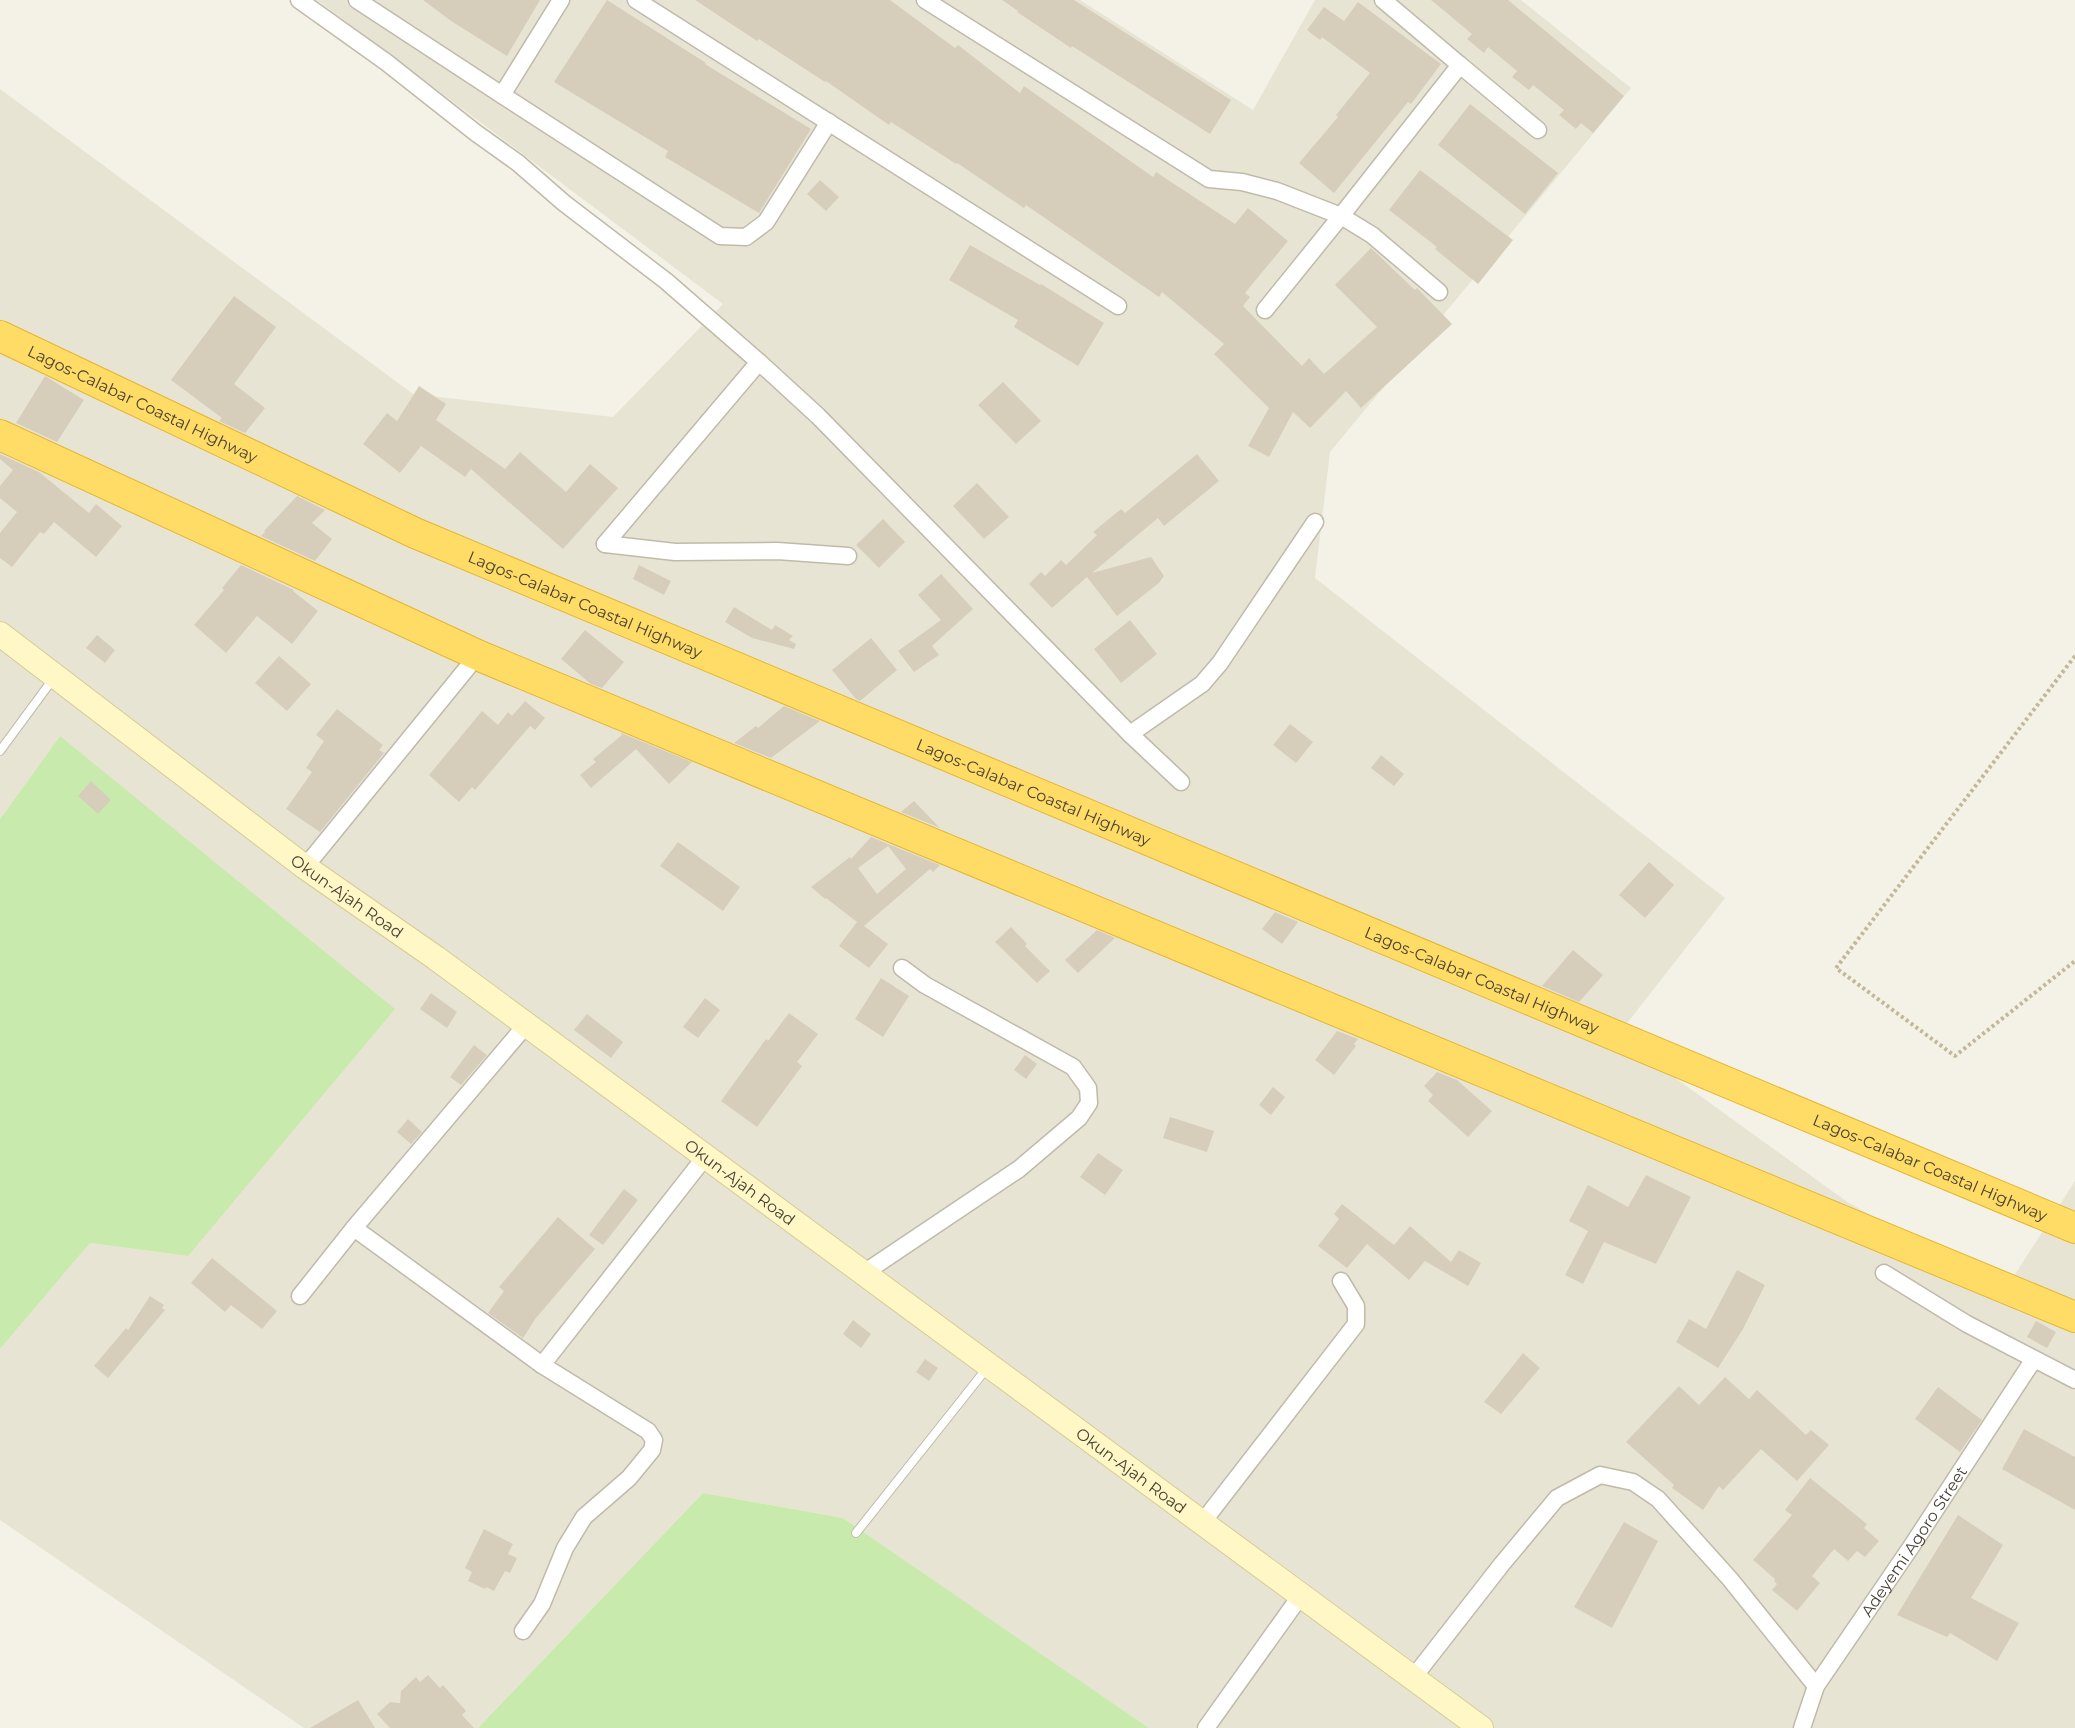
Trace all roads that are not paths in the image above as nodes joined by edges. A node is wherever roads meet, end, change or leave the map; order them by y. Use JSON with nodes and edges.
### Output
{"nodes":[{"id":1,"x":299,"y":0,"type":"edge"},
{"id":2,"x":357,"y":0,"type":"edge"},
{"id":3,"x":561,"y":0,"type":"edge"},
{"id":4,"x":636,"y":0,"type":"edge"},
{"id":5,"x":925,"y":0,"type":"edge"},
{"id":6,"x":1383,"y":0,"type":"edge"},
{"id":7,"x":1460,"y":65,"type":"junction"},
{"id":8,"x":502,"y":95,"type":"junction"},
{"id":9,"x":829,"y":122,"type":"junction"},
{"id":10,"x":1538,"y":130,"type":"dead end"},
{"id":11,"x":1341,"y":216,"type":"junction"},
{"id":12,"x":1439,"y":292,"type":"dead end"},
{"id":13,"x":1118,"y":306,"type":"dead end"},
{"id":14,"x":1266,"y":310,"type":"dead end"},
{"id":15,"x":0,"y":336,"type":"edge"},
{"id":16,"x":759,"y":362,"type":"junction"},
{"id":17,"x":0,"y":435,"type":"edge"},
{"id":18,"x":1315,"y":522,"type":"dead end"},
{"id":19,"x":848,"y":556,"type":"dead end"},
{"id":20,"x":0,"y":634,"type":"edge"},
{"id":21,"x":468,"y":667,"type":"dead end"},
{"id":22,"x":56,"y":676,"type":"junction"},
{"id":23,"x":1130,"y":734,"type":"junction"},
{"id":24,"x":0,"y":751,"type":"edge"},
{"id":25,"x":1181,"y":782,"type":"dead end"},
{"id":26,"x":306,"y":867,"type":"junction"},
{"id":27,"x":902,"y":968,"type":"dead end"},
{"id":28,"x":526,"y":1024,"type":"junction"},
{"id":29,"x":705,"y":1157,"type":"junction"},
{"id":30,"x":354,"y":1228,"type":"junction"},
{"id":31,"x":2075,"y":1228,"type":"edge"},
{"id":32,"x":864,"y":1273,"type":"junction"},
{"id":33,"x":1884,"y":1273,"type":"dead end"},
{"id":34,"x":1341,"y":1281,"type":"dead end"},
{"id":35,"x":300,"y":1296,"type":"dead end"},
{"id":36,"x":2075,"y":1317,"type":"edge"},
{"id":37,"x":2034,"y":1359,"type":"junction"},
{"id":38,"x":542,"y":1365,"type":"junction"},
{"id":39,"x":989,"y":1365,"type":"junction"},
{"id":40,"x":2075,"y":1380,"type":"edge"},
{"id":41,"x":1202,"y":1522,"type":"junction"},
{"id":42,"x":856,"y":1533,"type":"dead end"},
{"id":43,"x":1301,"y":1595,"type":"junction"},
{"id":44,"x":523,"y":1631,"type":"dead end"},
{"id":45,"x":1413,"y":1678,"type":"junction"},
{"id":46,"x":1816,"y":1686,"type":"junction"},
{"id":47,"x":1206,"y":1728,"type":"edge"},
{"id":48,"x":1481,"y":1728,"type":"edge"},
{"id":49,"x":1802,"y":1728,"type":"edge"}],
"edges":[{"from":1,"to":16,"type":"street"},
{"from":2,"to":8,"type":"street"},
{"from":3,"to":8,"type":"street"},
{"from":4,"to":9,"type":"street"},
{"from":5,"to":11,"type":"street"},
{"from":6,"to":7,"type":"street"},
{"from":7,"to":10,"type":"street"},
{"from":7,"to":11,"type":"street"},
{"from":8,"to":9,"type":"street"},
{"from":9,"to":13,"type":"street"},
{"from":11,"to":12,"type":"street"},
{"from":11,"to":14,"type":"street"},
{"from":15,"to":31,"type":"highway","name":"Lagos-Calabar Coastal Highway"},
{"from":16,"to":19,"type":"street"},
{"from":16,"to":23,"type":"street"},
{"from":17,"to":36,"type":"highway"},
{"from":18,"to":23,"type":"street"},
{"from":20,"to":22,"type":"street","name":"Okun-Ajah Road"},
{"from":21,"to":26,"type":"street"},
{"from":22,"to":24,"type":"lane"},
{"from":22,"to":26,"type":"street","name":"Okun-Ajah Road"},
{"from":23,"to":25,"type":"street"},
{"from":26,"to":28,"type":"street","name":"Okun-Ajah Road"},
{"from":27,"to":32,"type":"street"},
{"from":28,"to":29,"type":"street","name":"Okun-Ajah Road"},
{"from":28,"to":30,"type":"street"},
{"from":29,"to":32,"type":"street","name":"Okun-Ajah Road"},
{"from":29,"to":38,"type":"street"},
{"from":30,"to":35,"type":"street"},
{"from":30,"to":38,"type":"street"},
{"from":32,"to":39,"type":"street","name":"Okun-Ajah Road"},
{"from":33,"to":37,"type":"street"},
{"from":34,"to":41,"type":"street"},
{"from":37,"to":40,"type":"street"},
{"from":37,"to":46,"type":"street","name":"Adeyemi Agoro Street"},
{"from":38,"to":44,"type":"street"},
{"from":39,"to":41,"type":"street","name":"Okun-Ajah Road"},
{"from":39,"to":42,"type":"lane"},
{"from":41,"to":43,"type":"street","name":"Okun-Ajah Road"},
{"from":43,"to":45,"type":"street","name":"Okun-Ajah Road"},
{"from":43,"to":47,"type":"street"},
{"from":45,"to":46,"type":"street"},
{"from":45,"to":48,"type":"street","name":"Okun-Ajah Road"},
{"from":46,"to":49,"type":"street","name":"Adeyemi Agoro Street"}]}
